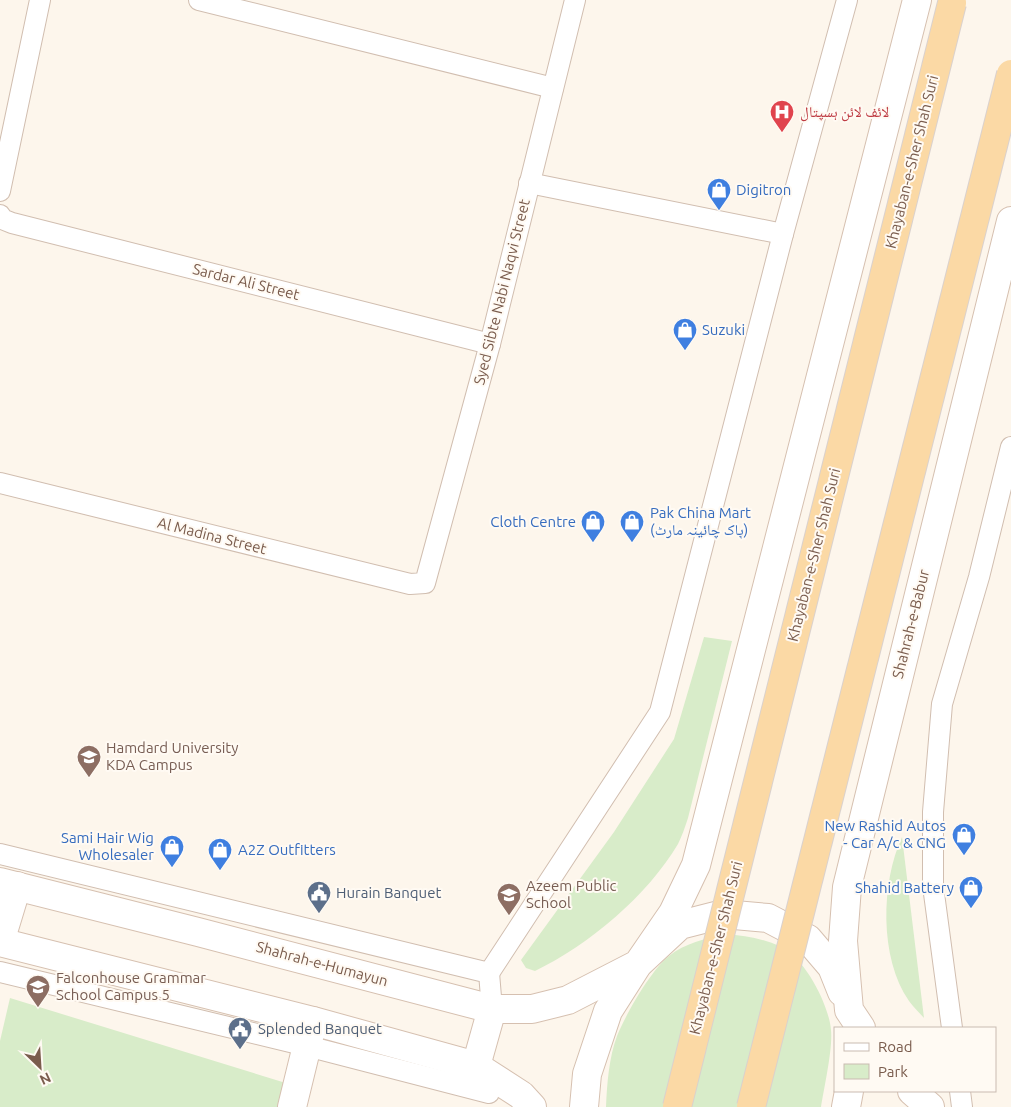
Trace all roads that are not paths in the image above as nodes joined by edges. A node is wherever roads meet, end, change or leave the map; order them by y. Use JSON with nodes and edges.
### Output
{"nodes":[{"id":1,"x":40,"y":0,"type":"edge"},
{"id":2,"x":199,"y":0,"type":"edge"},
{"id":3,"x":574,"y":0,"type":"edge"},
{"id":4,"x":847,"y":0,"type":"edge"},
{"id":5,"x":917,"y":0,"type":"edge"},
{"id":6,"x":952,"y":3,"type":"dead end"},
{"id":7,"x":1011,"y":74,"type":"edge"},
{"id":8,"x":553,"y":88,"type":"junction"},
{"id":9,"x":529,"y":183,"type":"junction"},
{"id":10,"x":0,"y":191,"type":"edge"},
{"id":11,"x":1,"y":217,"type":"edge"},
{"id":12,"x":1011,"y":221,"type":"edge"},
{"id":13,"x":782,"y":234,"type":"junction"},
{"id":14,"x":490,"y":344,"type":"junction"},
{"id":15,"x":1011,"y":447,"type":"edge"},
{"id":16,"x":0,"y":483,"type":"edge"},
{"id":17,"x":425,"y":583,"type":"joint"},
{"id":18,"x":0,"y":854,"type":"edge"},
{"id":19,"x":8,"y":884,"type":"edge"},
{"id":20,"x":0,"y":942,"type":"edge"},
{"id":21,"x":638,"y":964,"type":"junction"},
{"id":22,"x":0,"y":972,"type":"edge"},
{"id":23,"x":488,"y":973,"type":"junction"},
{"id":24,"x":492,"y":1010,"type":"junction"},
{"id":25,"x":854,"y":1022,"type":"edge"},
{"id":26,"x":952,"y":1027,"type":"edge"},
{"id":27,"x":310,"y":1033,"type":"junction"},
{"id":28,"x":485,"y":1085,"type":"edge"},
{"id":29,"x":849,"y":1092,"type":"edge"},
{"id":30,"x":913,"y":1092,"type":"edge"},
{"id":31,"x":960,"y":1092,"type":"edge"},
{"id":32,"x":292,"y":1107,"type":"edge"},
{"id":33,"x":532,"y":1107,"type":"edge"},
{"id":34,"x":584,"y":1107,"type":"edge"},
{"id":35,"x":677,"y":1107,"type":"edge"},
{"id":36,"x":750,"y":1107,"type":"edge"},
{"id":37,"x":846,"y":1107,"type":"edge"},
{"id":38,"x":930,"y":1107,"type":"edge"},
{"id":39,"x":962,"y":1107,"type":"edge"}],
"edges":[{"from":1,"to":10,"type":"street"},
{"from":2,"to":8,"type":"street"},
{"from":3,"to":8,"type":"street","name":"Syed Sibte Nabi Naqvi Street"},
{"from":4,"to":13,"type":"street"},
{"from":5,"to":21,"type":"main road"},
{"from":6,"to":35,"type":"main road","name":"Khayaban-e-Sher Shah Suri","bridge":true},
{"from":7,"to":36,"type":"main road","bridge":true},
{"from":8,"to":9,"type":"street","name":"Syed Sibte Nabi Naqvi Street"},
{"from":9,"to":13,"type":"street"},
{"from":9,"to":14,"type":"street","name":"Syed Sibte Nabi Naqvi Street"},
{"from":11,"to":14,"type":"street","name":"Sardar Ali Street"},
{"from":12,"to":25,"type":"main road","name":"Shahrah-e-Babur"},
{"from":13,"to":23,"type":"street"},
{"from":14,"to":17,"type":"street","name":"Syed Sibte Nabi Naqvi Street"},
{"from":15,"to":26,"type":"street"},
{"from":16,"to":17,"type":"street","name":"Al Madina Street"},
{"from":18,"to":23,"type":"street"},
{"from":19,"to":20,"type":"main road"},
{"from":19,"to":24,"type":"main road","name":"Shahrah-e-Humayun"},
{"from":20,"to":27,"type":"main road"},
{"from":21,"to":24,"type":"main road","name":"Shahrah-e-Humayun"},
{"from":21,"to":25,"type":"main road"},
{"from":21,"to":34,"type":"main road"},
{"from":22,"to":27,"type":"street"},
{"from":23,"to":24,"type":"street"},
{"from":24,"to":28,"type":"main road"},
{"from":27,"to":28,"type":"main road"},
{"from":27,"to":32,"type":"main road"},
{"from":28,"to":33,"type":"main road"},
{"from":29,"to":37,"type":"main road"},
{"from":30,"to":38,"type":"main road"},
{"from":31,"to":39,"type":"street"}]}
